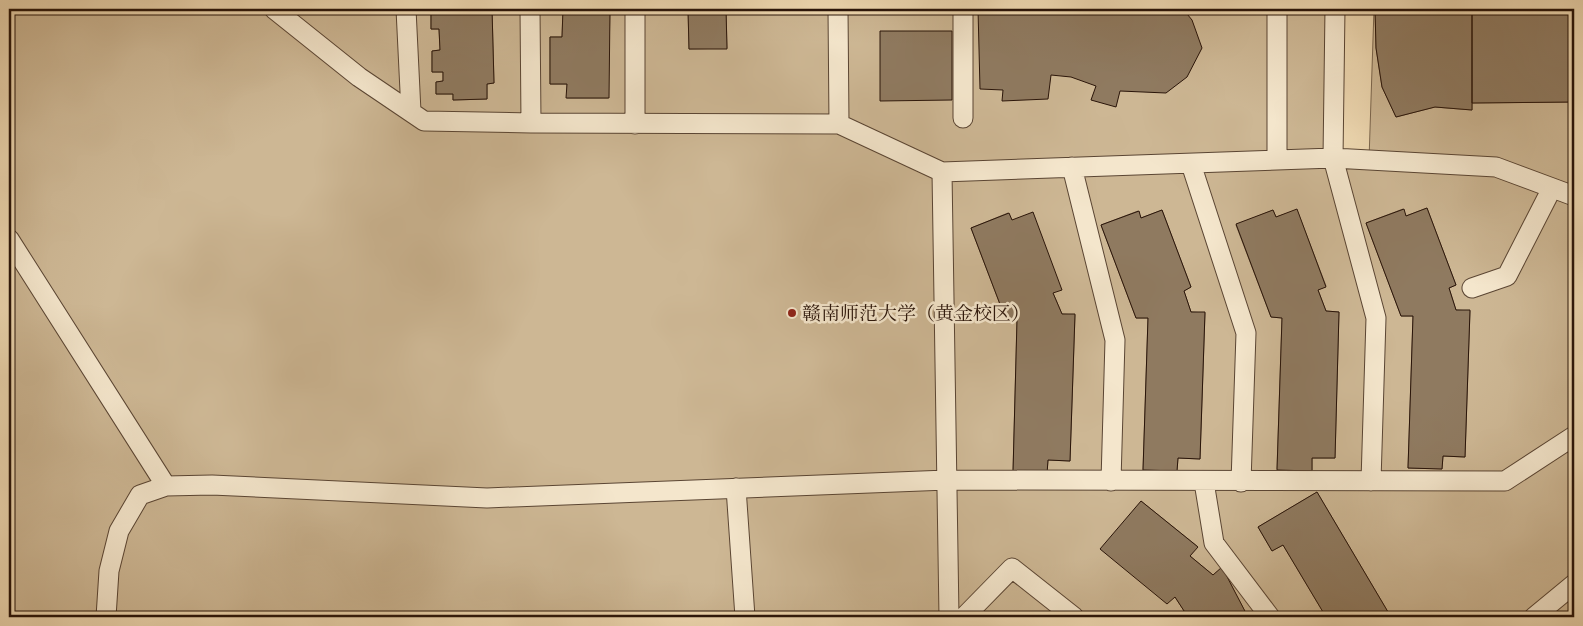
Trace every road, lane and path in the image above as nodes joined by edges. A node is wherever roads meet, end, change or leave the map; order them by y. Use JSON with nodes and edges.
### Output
{"nodes":[{"id":1,"x":406,"y":9,"type":"edge"},
{"id":2,"x":530,"y":9,"type":"edge"},
{"id":3,"x":635,"y":9,"type":"edge"},
{"id":4,"x":838,"y":9,"type":"edge"},
{"id":5,"x":963,"y":9,"type":"edge"},
{"id":6,"x":1277,"y":9,"type":"edge"},
{"id":7,"x":1335,"y":9,"type":"edge"},
{"id":8,"x":276,"y":10,"type":"edge"},
{"id":9,"x":411,"y":112,"type":"junction"},
{"id":10,"x":963,"y":118,"type":"dead end"},
{"id":11,"x":531,"y":123,"type":"junction"},
{"id":12,"x":635,"y":124,"type":"junction"},
{"id":13,"x":839,"y":124,"type":"junction"},
{"id":14,"x":1333,"y":158,"type":"junction"},
{"id":15,"x":1277,"y":160,"type":"junction"},
{"id":16,"x":1191,"y":164,"type":"junction"},
{"id":17,"x":1072,"y":168,"type":"junction"},
{"id":18,"x":942,"y":172,"type":"junction"},
{"id":19,"x":1552,"y":188,"type":"junction"},
{"id":20,"x":1574,"y":196,"type":"edge"},
{"id":21,"x":9,"y":239,"type":"edge"},
{"id":22,"x":1472,"y":288,"type":"dead end"},
{"id":23,"x":1574,"y":436,"type":"edge"},
{"id":24,"x":947,"y":480,"type":"junction"},
{"id":25,"x":1111,"y":481,"type":"junction"},
{"id":26,"x":1370,"y":481,"type":"junction"},
{"id":27,"x":1204,"y":482,"type":"junction"},
{"id":28,"x":1241,"y":482,"type":"junction"},
{"id":29,"x":166,"y":486,"type":"junction"},
{"id":30,"x":736,"y":488,"type":"junction"},
{"id":31,"x":1574,"y":584,"type":"edge"},
{"id":32,"x":106,"y":617,"type":"edge"},
{"id":33,"x":744,"y":617,"type":"edge"},
{"id":34,"x":949,"y":617,"type":"edge"},
{"id":35,"x":964,"y":617,"type":"edge"},
{"id":36,"x":1074,"y":617,"type":"edge"},
{"id":37,"x":1270,"y":617,"type":"edge"},
{"id":38,"x":1534,"y":617,"type":"edge"}],
"edges":[{"from":1,"to":9,"type":"street"},
{"from":2,"to":11,"type":"street"},
{"from":3,"to":12,"type":"street"},
{"from":4,"to":13,"type":"street"},
{"from":5,"to":10,"type":"street"},
{"from":6,"to":15,"type":"street"},
{"from":7,"to":14,"type":"street"},
{"from":8,"to":9,"type":"street"},
{"from":9,"to":11,"type":"street"},
{"from":11,"to":12,"type":"street"},
{"from":12,"to":13,"type":"street"},
{"from":13,"to":18,"type":"street"},
{"from":14,"to":15,"type":"street"},
{"from":14,"to":19,"type":"street"},
{"from":14,"to":26,"type":"street"},
{"from":15,"to":16,"type":"street"},
{"from":16,"to":17,"type":"street"},
{"from":16,"to":28,"type":"street"},
{"from":17,"to":18,"type":"street"},
{"from":17,"to":25,"type":"street"},
{"from":18,"to":24,"type":"street"},
{"from":19,"to":20,"type":"street"},
{"from":19,"to":22,"type":"street"},
{"from":21,"to":29,"type":"street"},
{"from":23,"to":26,"type":"street"},
{"from":24,"to":25,"type":"street"},
{"from":24,"to":30,"type":"street"},
{"from":24,"to":34,"type":"street"},
{"from":25,"to":27,"type":"street"},
{"from":26,"to":28,"type":"street"},
{"from":27,"to":28,"type":"street"},
{"from":27,"to":37,"type":"street"},
{"from":29,"to":30,"type":"street"},
{"from":29,"to":32,"type":"street"},
{"from":30,"to":33,"type":"street"},
{"from":31,"to":38,"type":"street"},
{"from":35,"to":36,"type":"street"}]}
